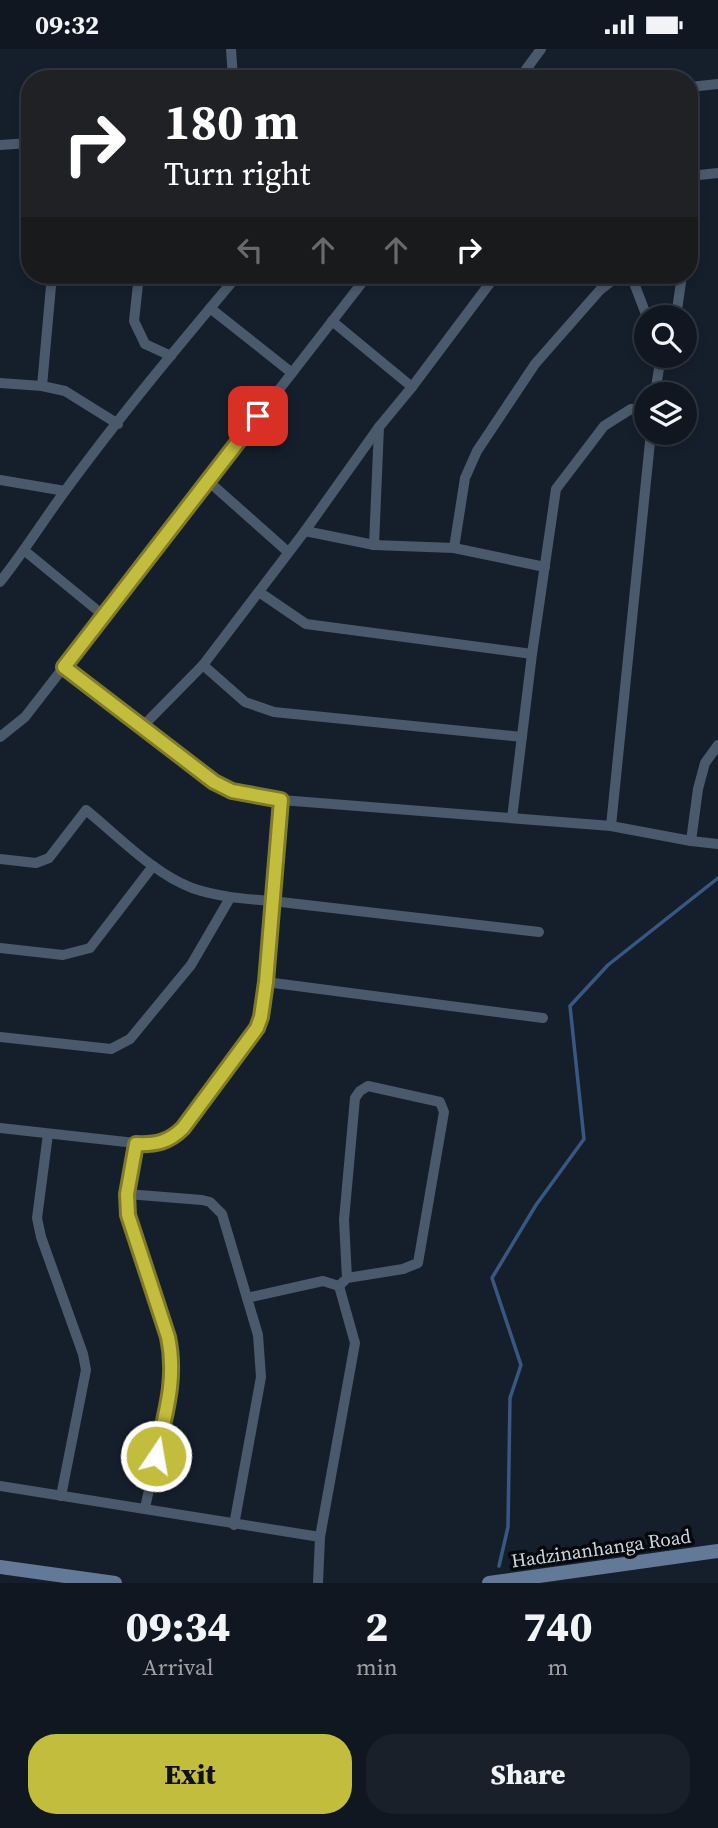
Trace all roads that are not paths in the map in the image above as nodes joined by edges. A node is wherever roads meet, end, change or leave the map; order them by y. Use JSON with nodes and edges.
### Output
{"nodes":[{"id":1,"x":231,"y":49,"type":"edge"},
{"id":2,"x":541,"y":49,"type":"edge"},
{"id":3,"x":232,"y":70,"type":"edge"},
{"id":4,"x":526,"y":70,"type":"edge"},
{"id":5,"x":718,"y":84,"type":"edge"},
{"id":6,"x":698,"y":86,"type":"edge"},
{"id":7,"x":21,"y":144,"type":"edge"},
{"id":8,"x":0,"y":145,"type":"edge"},
{"id":9,"x":718,"y":173,"type":"edge"},
{"id":10,"x":698,"y":175,"type":"edge"},
{"id":11,"x":51,"y":284,"type":"edge"},
{"id":12,"x":138,"y":284,"type":"edge"},
{"id":13,"x":230,"y":284,"type":"edge"},
{"id":14,"x":361,"y":284,"type":"edge"},
{"id":15,"x":489,"y":284,"type":"edge"},
{"id":16,"x":608,"y":284,"type":"edge"},
{"id":17,"x":634,"y":284,"type":"edge"},
{"id":18,"x":681,"y":284,"type":"edge"},
{"id":19,"x":642,"y":305,"type":"edge"},
{"id":20,"x":678,"y":305,"type":"edge"},
{"id":21,"x":210,"y":308,"type":"junction"},
{"id":22,"x":332,"y":321,"type":"junction"},
{"id":23,"x":170,"y":356,"type":"junction"},
{"id":24,"x":292,"y":373,"type":"junction"},
{"id":25,"x":0,"y":383,"type":"edge"},
{"id":26,"x":42,"y":386,"type":"junction"},
{"id":27,"x":412,"y":387,"type":"junction"},
{"id":28,"x":634,"y":409,"type":"edge"},
{"id":29,"x":118,"y":424,"type":"junction"},
{"id":30,"x":379,"y":427,"type":"junction"},
{"id":31,"x":650,"y":445,"type":"edge"},
{"id":32,"x":0,"y":480,"type":"edge"},
{"id":33,"x":207,"y":480,"type":"junction"},
{"id":34,"x":65,"y":491,"type":"junction"},
{"id":35,"x":305,"y":531,"type":"junction"},
{"id":36,"x":374,"y":545,"type":"junction"},
{"id":37,"x":454,"y":548,"type":"junction"},
{"id":38,"x":25,"y":551,"type":"junction"},
{"id":39,"x":288,"y":552,"type":"junction"},
{"id":40,"x":545,"y":567,"type":"junction"},
{"id":41,"x":0,"y":582,"type":"edge"},
{"id":42,"x":259,"y":592,"type":"junction"},
{"id":43,"x":103,"y":615,"type":"junction"},
{"id":44,"x":532,"y":654,"type":"junction"},
{"id":45,"x":203,"y":665,"type":"junction"},
{"id":46,"x":64,"y":667,"type":"junction"},
{"id":47,"x":142,"y":727,"type":"junction"},
{"id":48,"x":0,"y":737,"type":"edge"},
{"id":49,"x":522,"y":737,"type":"junction"},
{"id":50,"x":718,"y":745,"type":"edge"},
{"id":51,"x":281,"y":800,"type":"junction"},
{"id":52,"x":512,"y":818,"type":"junction"},
{"id":53,"x":611,"y":826,"type":"junction"},
{"id":54,"x":691,"y":841,"type":"junction"},
{"id":55,"x":718,"y":844,"type":"edge"},
{"id":56,"x":0,"y":859,"type":"edge"},
{"id":57,"x":153,"y":866,"type":"junction"},
{"id":58,"x":230,"y":898,"type":"junction"},
{"id":59,"x":272,"y":901,"type":"junction"},
{"id":60,"x":539,"y":932,"type":"dead end"},
{"id":61,"x":0,"y":948,"type":"edge"},
{"id":62,"x":266,"y":982,"type":"junction"},
{"id":63,"x":543,"y":1018,"type":"dead end"},
{"id":64,"x":0,"y":1037,"type":"edge"},
{"id":65,"x":0,"y":1128,"type":"edge"},
{"id":66,"x":48,"y":1133,"type":"junction"},
{"id":67,"x":136,"y":1144,"type":"junction"},
{"id":68,"x":127,"y":1194,"type":"junction"},
{"id":69,"x":347,"y":1278,"type":"junction"},
{"id":70,"x":339,"y":1286,"type":"junction"},
{"id":71,"x":247,"y":1298,"type":"junction"},
{"id":72,"x":0,"y":1486,"type":"edge"},
{"id":73,"x":61,"y":1496,"type":"junction"},
{"id":74,"x":145,"y":1508,"type":"junction"},
{"id":75,"x":234,"y":1525,"type":"junction"},
{"id":76,"x":320,"y":1537,"type":"junction"},
{"id":77,"x":718,"y":1551,"type":"edge"},
{"id":78,"x":0,"y":1567,"type":"edge"},
{"id":79,"x":115,"y":1583,"type":"edge"},
{"id":80,"x":318,"y":1583,"type":"edge"},
{"id":81,"x":489,"y":1583,"type":"edge"}],
"edges":[{"from":1,"to":3,"type":"street"},
{"from":2,"to":4,"type":"street"},
{"from":5,"to":6,"type":"street"},
{"from":7,"to":8,"type":"street"},
{"from":9,"to":10,"type":"street"},
{"from":11,"to":26,"type":"street"},
{"from":12,"to":23,"type":"street"},
{"from":13,"to":21,"type":"street"},
{"from":14,"to":22,"type":"street"},
{"from":15,"to":27,"type":"street"},
{"from":16,"to":37,"type":"street"},
{"from":17,"to":19,"type":"street"},
{"from":18,"to":20,"type":"street"},
{"from":21,"to":23,"type":"street"},
{"from":21,"to":24,"type":"street"},
{"from":22,"to":24,"type":"street"},
{"from":22,"to":27,"type":"street"},
{"from":23,"to":29,"type":"street"},
{"from":24,"to":33,"type":"street"},
{"from":25,"to":26,"type":"street"},
{"from":26,"to":29,"type":"street"},
{"from":27,"to":30,"type":"street"},
{"from":28,"to":40,"type":"street"},
{"from":29,"to":34,"type":"street"},
{"from":30,"to":35,"type":"street"},
{"from":30,"to":36,"type":"street"},
{"from":31,"to":53,"type":"street"},
{"from":32,"to":34,"type":"street"},
{"from":33,"to":39,"type":"street"},
{"from":33,"to":43,"type":"street"},
{"from":34,"to":38,"type":"street"},
{"from":35,"to":36,"type":"street"},
{"from":35,"to":39,"type":"street"},
{"from":36,"to":37,"type":"street"},
{"from":37,"to":40,"type":"street"},
{"from":38,"to":41,"type":"street"},
{"from":38,"to":43,"type":"street"},
{"from":39,"to":42,"type":"street"},
{"from":40,"to":44,"type":"street"},
{"from":42,"to":44,"type":"street"},
{"from":42,"to":45,"type":"street"},
{"from":43,"to":46,"type":"street"},
{"from":44,"to":49,"type":"street"},
{"from":45,"to":47,"type":"street"},
{"from":45,"to":49,"type":"street"},
{"from":46,"to":47,"type":"street"},
{"from":46,"to":48,"type":"street"},
{"from":47,"to":51,"type":"street"},
{"from":49,"to":52,"type":"street"},
{"from":50,"to":54,"type":"street"},
{"from":51,"to":52,"type":"street"},
{"from":51,"to":59,"type":"street"},
{"from":52,"to":53,"type":"street"},
{"from":53,"to":54,"type":"street"},
{"from":54,"to":55,"type":"street"},
{"from":56,"to":57,"type":"street"},
{"from":57,"to":58,"type":"street"},
{"from":57,"to":61,"type":"street"},
{"from":58,"to":59,"type":"street"},
{"from":58,"to":64,"type":"street"},
{"from":59,"to":60,"type":"street"},
{"from":59,"to":62,"type":"street"},
{"from":62,"to":63,"type":"street"},
{"from":62,"to":67,"type":"street"},
{"from":65,"to":66,"type":"street"},
{"from":66,"to":67,"type":"street"},
{"from":66,"to":73,"type":"street"},
{"from":67,"to":68,"type":"street"},
{"from":68,"to":71,"type":"street"},
{"from":68,"to":74,"type":"street"},
{"from":69,"to":69,"type":"street"},
{"from":69,"to":70,"type":"street"},
{"from":70,"to":71,"type":"street"},
{"from":70,"to":76,"type":"street"},
{"from":71,"to":75,"type":"street"},
{"from":72,"to":73,"type":"street"},
{"from":73,"to":74,"type":"street"},
{"from":74,"to":75,"type":"street"},
{"from":75,"to":76,"type":"street"},
{"from":76,"to":80,"type":"street"},
{"from":77,"to":81,"type":"street","name":"Hadzinanhanga Road"},
{"from":78,"to":79,"type":"street"}]}
